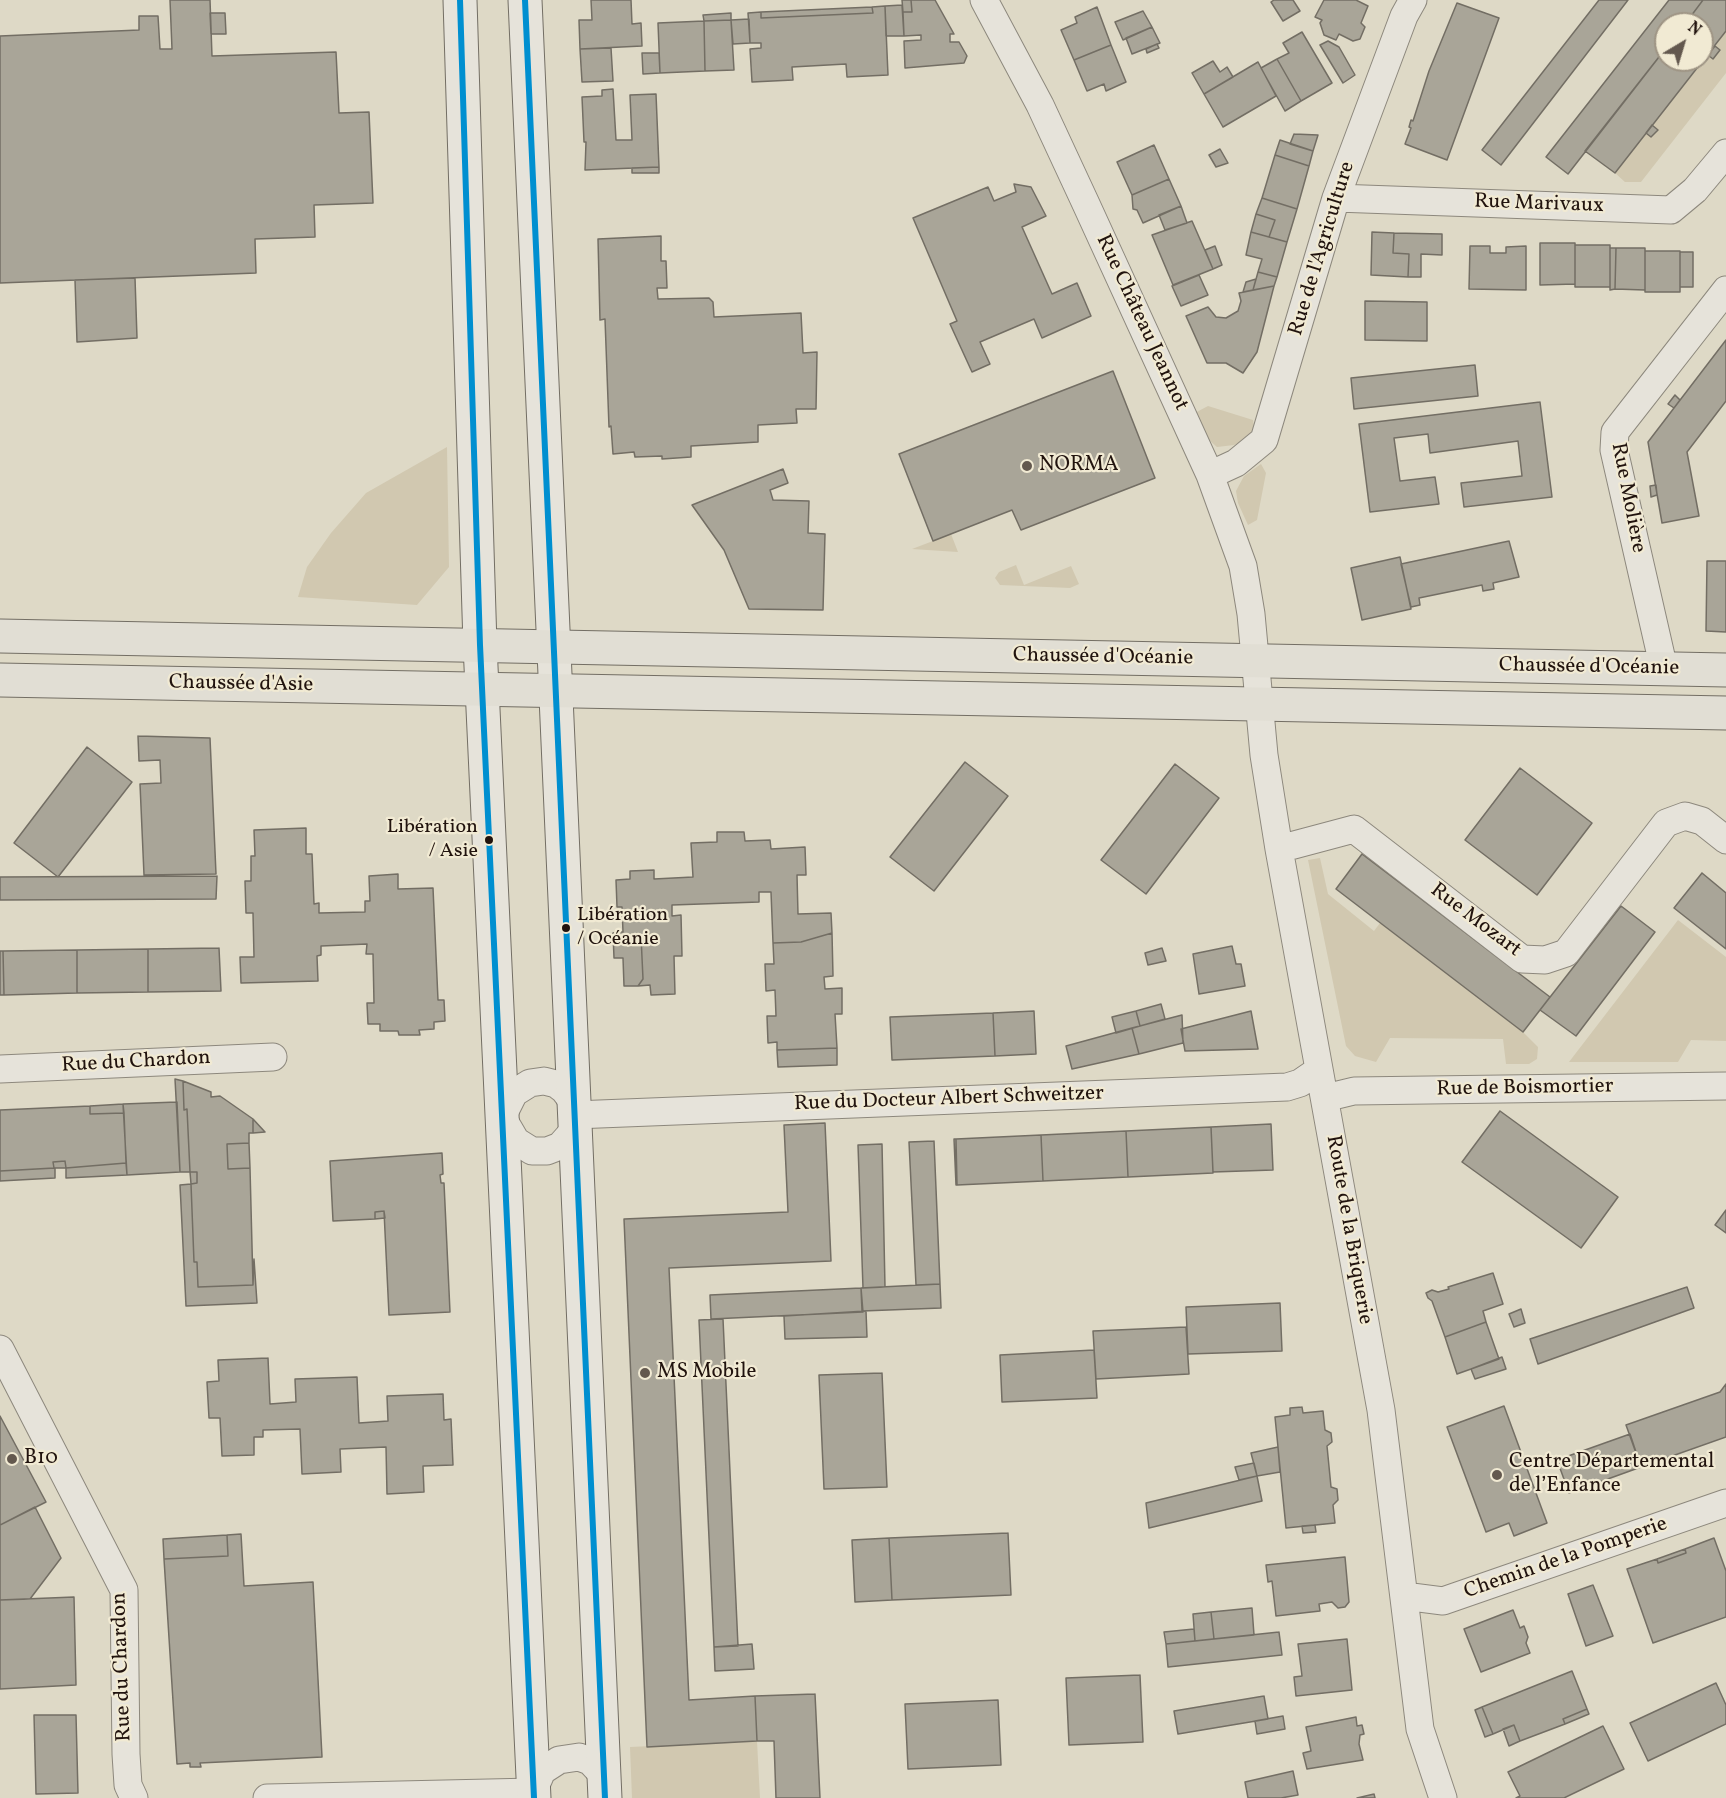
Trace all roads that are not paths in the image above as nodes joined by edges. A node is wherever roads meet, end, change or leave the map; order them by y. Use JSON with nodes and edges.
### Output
{"nodes":[{"id":1,"x":460,"y":0,"type":"edge"},
{"id":2,"x":525,"y":0,"type":"edge"},
{"id":3,"x":984,"y":0,"type":"edge"},
{"id":4,"x":1413,"y":0,"type":"edge"},
{"id":5,"x":1725,"y":158,"type":"edge"},
{"id":6,"x":1336,"y":198,"type":"junction"},
{"id":7,"x":1726,"y":290,"type":"edge"},
{"id":8,"x":1210,"y":475,"type":"junction"},
{"id":9,"x":0,"y":636,"type":"edge"},
{"id":10,"x":480,"y":645,"type":"junction"},
{"id":11,"x":553,"y":647,"type":"junction"},
{"id":12,"x":1255,"y":661,"type":"junction"},
{"id":13,"x":1664,"y":669,"type":"junction"},
{"id":14,"x":1726,"y":670,"type":"edge"},
{"id":15,"x":0,"y":680,"type":"edge"},
{"id":16,"x":482,"y":690,"type":"junction"},
{"id":17,"x":555,"y":692,"type":"junction"},
{"id":18,"x":1259,"y":705,"type":"junction"},
{"id":19,"x":1726,"y":713,"type":"edge"},
{"id":20,"x":1726,"y":840,"type":"edge"},
{"id":21,"x":1279,"y":849,"type":"junction"},
{"id":22,"x":273,"y":1057,"type":"dead end"},
{"id":23,"x":0,"y":1069,"type":"edge"},
{"id":24,"x":1319,"y":1070,"type":"junction"},
{"id":25,"x":1726,"y":1086,"type":"edge"},
{"id":26,"x":1324,"y":1098,"type":"junction"},
{"id":27,"x":574,"y":1115,"type":"junction"},
{"id":28,"x":502,"y":1117,"type":"junction"},
{"id":29,"x":0,"y":1349,"type":"edge"},
{"id":30,"x":1726,"y":1503,"type":"edge"},
{"id":31,"x":1404,"y":1596,"type":"junction"},
{"id":32,"x":605,"y":1787,"type":"edge"},
{"id":33,"x":535,"y":1796,"type":"edge"},
{"id":34,"x":134,"y":1798,"type":"edge"},
{"id":35,"x":267,"y":1798,"type":"edge"},
{"id":36,"x":1443,"y":1798,"type":"edge"}],
"edges":[{"from":1,"to":10,"type":"main road"},
{"from":2,"to":11,"type":"main road"},
{"from":3,"to":8,"type":"street","name":"Rue Château Jeannot"},
{"from":4,"to":6,"type":"street","name":"Rue de l'Agriculture"},
{"from":5,"to":6,"type":"street","name":"Rue Marivaux"},
{"from":6,"to":8,"type":"street","name":"Rue de l'Agriculture"},
{"from":7,"to":13,"type":"street","name":"Rue Molière"},
{"from":8,"to":12,"type":"street","name":"Rue Château Jeannot"},
{"from":9,"to":10,"type":"main road"},
{"from":10,"to":11,"type":"main road","name":"Chaussée d'Océanie"},
{"from":10,"to":16,"type":"main road"},
{"from":11,"to":12,"type":"main road","name":"Chaussée d'Océanie"},
{"from":11,"to":17,"type":"main road"},
{"from":12,"to":13,"type":"main road","name":"Chaussée d'Océanie"},
{"from":12,"to":18,"type":"street","name":"Route de la Briquerie"},
{"from":13,"to":14,"type":"main road","name":"Chaussée d'Océanie"},
{"from":15,"to":16,"type":"main road","name":"Chaussée d'Asie"},
{"from":16,"to":17,"type":"main road","name":"Chaussée d'Océanie"},
{"from":16,"to":28,"type":"main road"},
{"from":17,"to":18,"type":"main road","name":"Chaussée d'Océanie"},
{"from":17,"to":27,"type":"main road"},
{"from":18,"to":19,"type":"main road","name":"Chaussée d'Océanie"},
{"from":18,"to":21,"type":"street","name":"Route de la Briquerie"},
{"from":20,"to":21,"type":"street","name":"Rue Mozart"},
{"from":21,"to":24,"type":"street","name":"Route de la Briquerie"},
{"from":22,"to":23,"type":"street","name":"Rue du Chardon"},
{"from":24,"to":26,"type":"street","name":"Route de la Briquerie"},
{"from":24,"to":27,"type":"street","name":"Rue du Docteur Albert Schweitzer"},
{"from":25,"to":26,"type":"street","name":"Rue de Boismortier"},
{"from":26,"to":31,"type":"street","name":"Route de la Briquerie"},
{"from":27,"to":28,"type":"street"},
{"from":27,"to":28,"type":"street"},
{"from":27,"to":32,"type":"main road"},
{"from":28,"to":33,"type":"main road"},
{"from":29,"to":34,"type":"street","name":"Rue du Chardon"},
{"from":30,"to":31,"type":"street","name":"Chemin de la Pomperie"},
{"from":31,"to":36,"type":"street","name":"Route de la Briquerie"},
{"from":32,"to":33,"type":"street"},
{"from":33,"to":35,"type":"street"}]}
